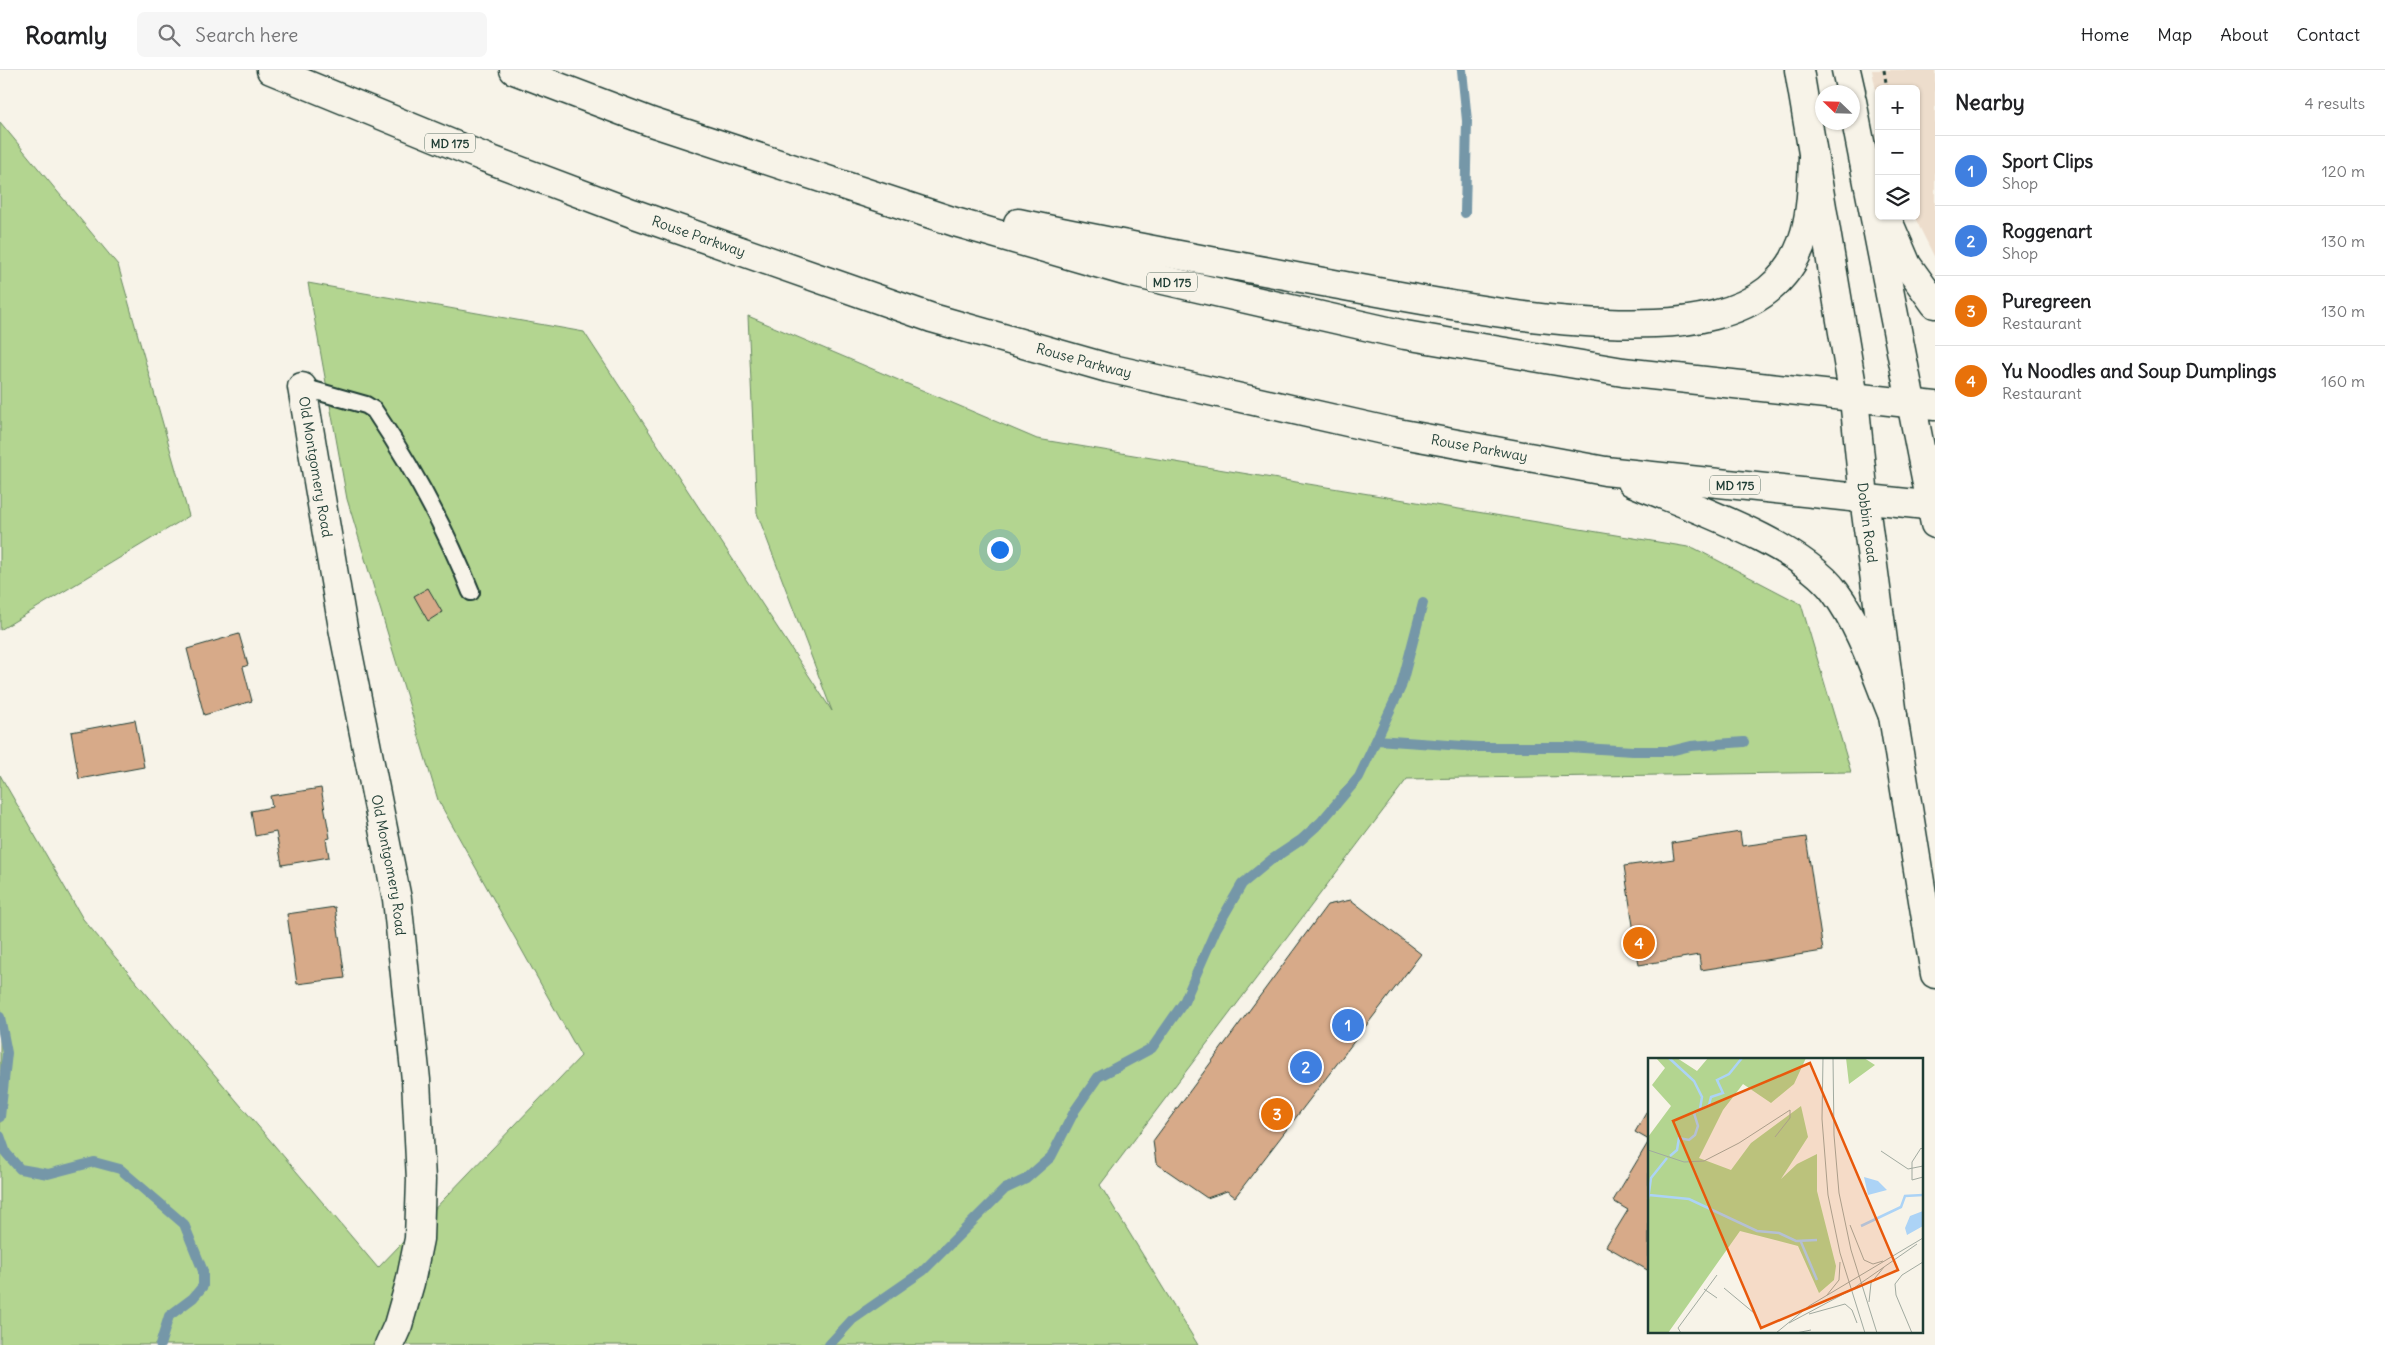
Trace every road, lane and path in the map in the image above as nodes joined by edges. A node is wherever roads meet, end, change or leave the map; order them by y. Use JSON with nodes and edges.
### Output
{"nodes":[{"id":1,"x":271,"y":70,"type":"edge"},
{"id":2,"x":514,"y":70,"type":"edge"},
{"id":3,"x":1798,"y":70,"type":"edge"},
{"id":4,"x":1846,"y":70,"type":"edge"},
{"id":5,"x":1884,"y":70,"type":"edge"},
{"id":6,"x":1849,"y":85,"type":"edge"},
{"id":7,"x":1886,"y":85,"type":"edge"},
{"id":8,"x":1858,"y":130,"type":"edge"},
{"id":9,"x":1813,"y":157,"type":"junction"},
{"id":10,"x":1866,"y":168,"type":"junction"},
{"id":11,"x":823,"y":178,"type":"junction"},
{"id":12,"x":1875,"y":189,"type":"edge"},
{"id":13,"x":1888,"y":220,"type":"edge"},
{"id":14,"x":1935,"y":304,"type":"edge"},
{"id":15,"x":302,"y":387,"type":"joint"},
{"id":16,"x":1854,"y":398,"type":"junction"},
{"id":17,"x":1924,"y":405,"type":"edge"},
{"id":18,"x":1605,"y":471,"type":"junction"},
{"id":19,"x":1864,"y":498,"type":"junction"},
{"id":20,"x":1934,"y":512,"type":"edge"},
{"id":21,"x":471,"y":592,"type":"dead end"},
{"id":22,"x":1893,"y":716,"type":"junction"},
{"id":23,"x":1935,"y":974,"type":"edge"},
{"id":24,"x":389,"y":1345,"type":"edge"}],
"edges":[{"from":1,"to":18,"type":"main road","name":"Rouse Parkway","number":"MD 175"},
{"from":2,"to":11,"type":"main road","number":"MD 175"},
{"from":3,"to":9,"type":"main road","name":"Dobbin Road"},
{"from":4,"to":6,"type":"main road"},
{"from":5,"to":7,"type":"path"},
{"from":8,"to":10,"type":"main road"},
{"from":9,"to":11,"type":"main road"},
{"from":9,"to":16,"type":"main road","name":"Dobbin Road"},
{"from":10,"to":12,"type":"main road"},
{"from":10,"to":17,"type":"main road"},
{"from":11,"to":16,"type":"main road","number":"MD 175"},
{"from":13,"to":14,"type":"main road"},
{"from":15,"to":21,"type":"lane"},
{"from":15,"to":24,"type":"main road","name":"Old Montgomery Road"},
{"from":16,"to":17,"type":"main road","number":"MD 175"},
{"from":16,"to":19,"type":"main road","name":"Dobbin Road"},
{"from":17,"to":20,"type":"main road"},
{"from":18,"to":19,"type":"main road","name":"Rouse Parkway","number":"MD 175"},
{"from":18,"to":22,"type":"main road"},
{"from":19,"to":20,"type":"main road","name":"Rouse Parkway","number":"MD 175"},
{"from":19,"to":22,"type":"main road","name":"Dobbin Road"},
{"from":22,"to":23,"type":"main road","name":"Dobbin Road"}]}
